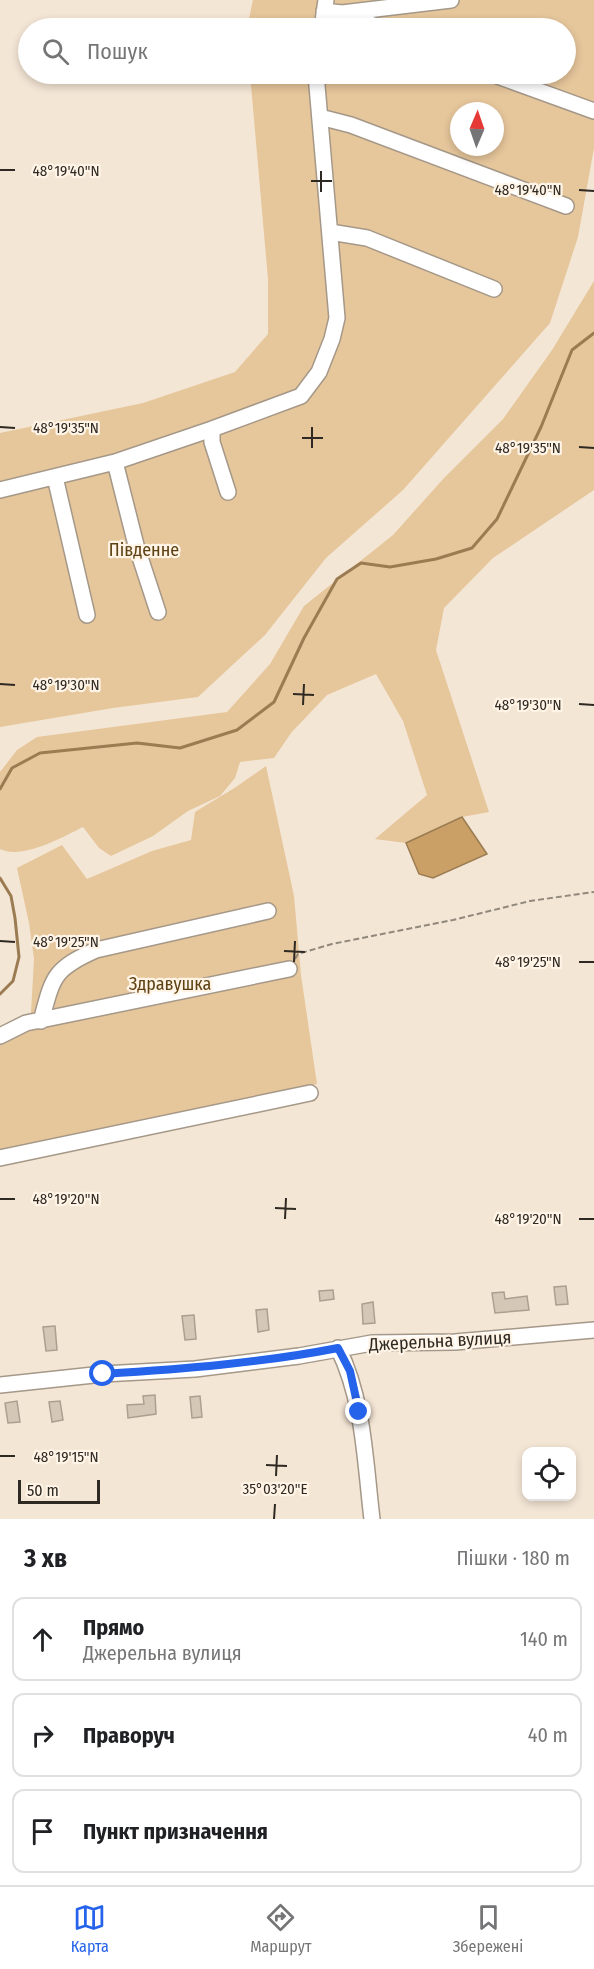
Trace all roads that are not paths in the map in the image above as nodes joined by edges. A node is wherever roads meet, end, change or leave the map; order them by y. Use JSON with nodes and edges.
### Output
{"nodes":[{"id":1,"x":451,"y":0,"type":"edge"},
{"id":2,"x":325,"y":5,"type":"edge"},
{"id":3,"x":342,"y":13,"type":"junction"},
{"id":4,"x":355,"y":18,"type":"edge"},
{"id":5,"x":317,"y":84,"type":"edge"},
{"id":6,"x":520,"y":84,"type":"edge"},
{"id":7,"x":594,"y":111,"type":"edge"},
{"id":8,"x":320,"y":117,"type":"junction"},
{"id":9,"x":566,"y":206,"type":"dead end"},
{"id":10,"x":330,"y":232,"type":"junction"},
{"id":11,"x":494,"y":289,"type":"dead end"},
{"id":12,"x":212,"y":429,"type":"junction"},
{"id":13,"x":115,"y":462,"type":"junction"},
{"id":14,"x":55,"y":477,"type":"junction"},
{"id":15,"x":0,"y":490,"type":"edge"},
{"id":16,"x":228,"y":492,"type":"dead end"},
{"id":17,"x":158,"y":612,"type":"dead end"},
{"id":18,"x":87,"y":615,"type":"dead end"},
{"id":19,"x":268,"y":911,"type":"dead end"},
{"id":20,"x":289,"y":969,"type":"road end"},
{"id":21,"x":41,"y":1021,"type":"junction"},
{"id":22,"x":0,"y":1036,"type":"edge"},
{"id":23,"x":310,"y":1093,"type":"dead end"},
{"id":24,"x":0,"y":1158,"type":"edge"},
{"id":25,"x":594,"y":1330,"type":"edge"},
{"id":26,"x":338,"y":1348,"type":"junction"},
{"id":27,"x":0,"y":1385,"type":"edge"},
{"id":28,"x":372,"y":1519,"type":"edge"}],
"edges":[{"from":1,"to":3,"type":"street"},
{"from":2,"to":3,"type":"street"},
{"from":3,"to":4,"type":"street"},
{"from":5,"to":8,"type":"street"},
{"from":6,"to":7,"type":"street"},
{"from":8,"to":9,"type":"street"},
{"from":8,"to":10,"type":"street"},
{"from":10,"to":11,"type":"street"},
{"from":10,"to":12,"type":"street"},
{"from":12,"to":13,"type":"street"},
{"from":12,"to":16,"type":"street"},
{"from":13,"to":14,"type":"street"},
{"from":13,"to":17,"type":"street"},
{"from":14,"to":15,"type":"street"},
{"from":14,"to":18,"type":"street"},
{"from":19,"to":21,"type":"street"},
{"from":20,"to":21,"type":"street"},
{"from":21,"to":22,"type":"street"},
{"from":23,"to":24,"type":"street"},
{"from":25,"to":26,"type":"street","name":"Джерельна вулиця"},
{"from":26,"to":27,"type":"street","name":"Джерельна вулиця"},
{"from":26,"to":28,"type":"street"}]}
